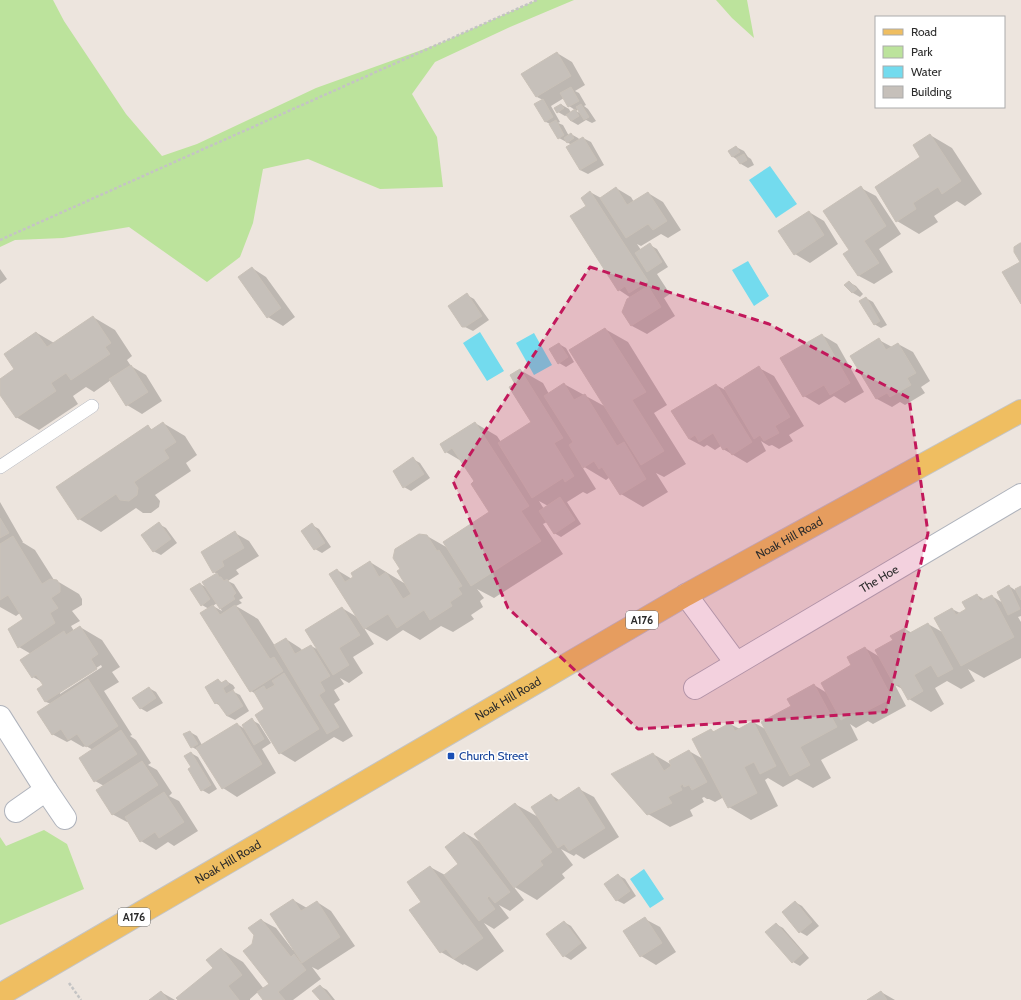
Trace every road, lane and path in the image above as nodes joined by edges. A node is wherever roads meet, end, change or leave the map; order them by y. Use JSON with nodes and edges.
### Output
{"nodes":[{"id":1,"x":537,"y":0,"type":"edge"},
{"id":2,"x":0,"y":240,"type":"edge"},
{"id":3,"x":92,"y":406,"type":"dead end"},
{"id":4,"x":1021,"y":411,"type":"edge"},
{"id":5,"x":0,"y":467,"type":"edge"},
{"id":6,"x":1021,"y":495,"type":"edge"},
{"id":7,"x":686,"y":595,"type":"junction"},
{"id":8,"x":736,"y":663,"type":"junction"},
{"id":9,"x":695,"y":688,"type":"dead end"},
{"id":10,"x":0,"y":718,"type":"edge"},
{"id":11,"x":46,"y":790,"type":"junction"},
{"id":12,"x":16,"y":811,"type":"dead end"},
{"id":13,"x":65,"y":818,"type":"dead end"},
{"id":14,"x":0,"y":995,"type":"edge"}],
"edges":[{"from":1,"to":2,"type":"path"},
{"from":3,"to":5,"type":"lane"},
{"from":4,"to":7,"type":"main road","name":"Noak Hill Road","number":"A176"},
{"from":6,"to":8,"type":"street","name":"The Hoe"},
{"from":7,"to":8,"type":"street"},
{"from":7,"to":14,"type":"main road","name":"Noak Hill Road","number":"A176"},
{"from":8,"to":9,"type":"street","name":"The Hoe"},
{"from":10,"to":11,"type":"street"},
{"from":11,"to":12,"type":"street"},
{"from":11,"to":13,"type":"street"}]}
